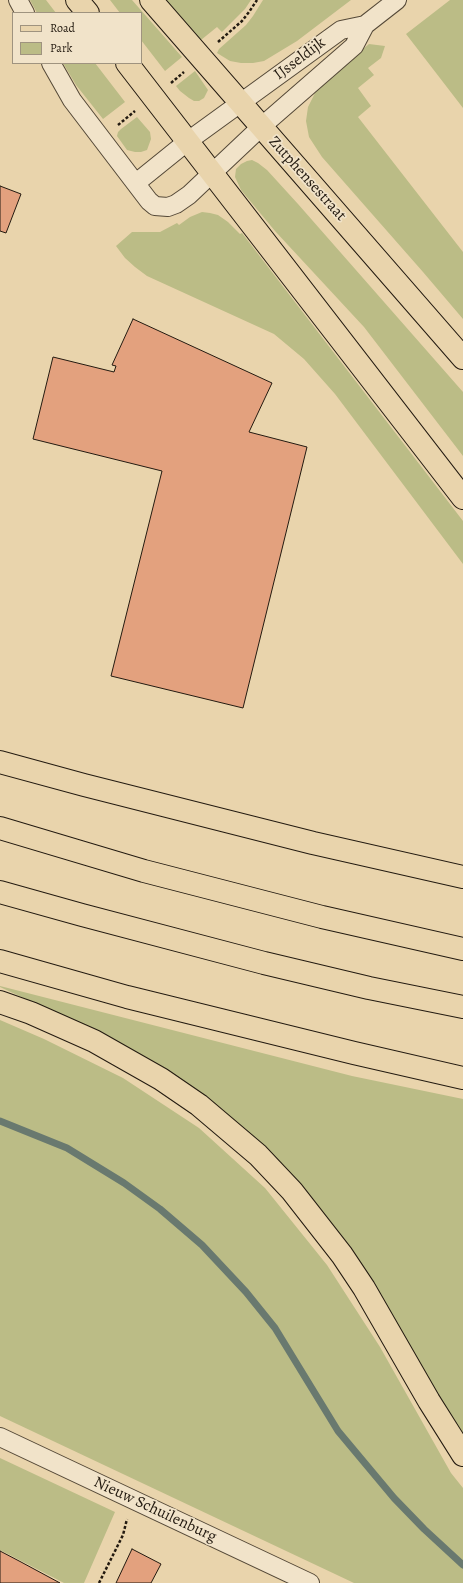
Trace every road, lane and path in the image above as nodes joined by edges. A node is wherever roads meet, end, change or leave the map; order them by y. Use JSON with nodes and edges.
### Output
{"nodes":[{"id":1,"x":18,"y":0,"type":"edge"},
{"id":2,"x":77,"y":0,"type":"edge"},
{"id":3,"x":151,"y":0,"type":"edge"},
{"id":4,"x":257,"y":0,"type":"edge"},
{"id":5,"x":397,"y":0,"type":"edge"},
{"id":6,"x":24,"y":12,"type":"edge"},
{"id":7,"x":87,"y":12,"type":"edge"},
{"id":8,"x":365,"y":25,"type":"junction"},
{"id":9,"x":226,"y":36,"type":"dead end"},
{"id":10,"x":52,"y":64,"type":"edge"},
{"id":11,"x":128,"y":64,"type":"edge"},
{"id":12,"x":240,"y":104,"type":"junction"},
{"id":13,"x":261,"y":127,"type":"junction"},
{"id":14,"x":188,"y":141,"type":"junction"},
{"id":15,"x":212,"y":173,"type":"junction"},
{"id":16,"x":136,"y":183,"type":"junction"},
{"id":17,"x":463,"y":358,"type":"edge"},
{"id":18,"x":463,"y":498,"type":"edge"},
{"id":19,"x":0,"y":762,"type":"edge"},
{"id":20,"x":0,"y":828,"type":"edge"},
{"id":21,"x":463,"y":877,"type":"edge"},
{"id":22,"x":0,"y":892,"type":"edge"},
{"id":23,"x":463,"y":949,"type":"edge"},
{"id":24,"x":0,"y":961,"type":"edge"},
{"id":25,"x":0,"y":1002,"type":"edge"},
{"id":26,"x":463,"y":1007,"type":"edge"},
{"id":27,"x":463,"y":1078,"type":"edge"},
{"id":28,"x":0,"y":1437,"type":"edge"},
{"id":29,"x":463,"y":1455,"type":"edge"},
{"id":30,"x":132,"y":1499,"type":"junction"},
{"id":31,"x":99,"y":1583,"type":"edge"},
{"id":32,"x":310,"y":1583,"type":"edge"}],
"edges":[{"from":1,"to":6,"type":"street"},
{"from":2,"to":7,"type":"main road"},
{"from":3,"to":12,"type":"main road","name":"Zutphensestraat"},
{"from":4,"to":9,"type":"path"},
{"from":5,"to":8,"type":"street","name":"IJsseldijk"},
{"from":8,"to":12,"type":"street","name":"IJsseldijk"},
{"from":8,"to":13,"type":"street","name":"IJsseldijk"},
{"from":10,"to":16,"type":"street"},
{"from":11,"to":14,"type":"main road"},
{"from":12,"to":13,"type":"main road","name":"Zutphensestraat"},
{"from":12,"to":14,"type":"street","name":"IJsseldijk"},
{"from":13,"to":15,"type":"street","name":"IJsseldijk"},
{"from":13,"to":17,"type":"main road","name":"Zutphensestraat"},
{"from":14,"to":15,"type":"main road"},
{"from":14,"to":16,"type":"street"},
{"from":15,"to":16,"type":"street"},
{"from":15,"to":18,"type":"main road"},
{"from":19,"to":21,"type":"main road"},
{"from":20,"to":23,"type":"main road"},
{"from":22,"to":26,"type":"main road"},
{"from":24,"to":27,"type":"main road"},
{"from":25,"to":29,"type":"main road"},
{"from":28,"to":30,"type":"street","name":"Nieuw Schuilenburg"},
{"from":30,"to":31,"type":"path"},
{"from":30,"to":32,"type":"street","name":"Nieuw Schuilenburg"}]}
